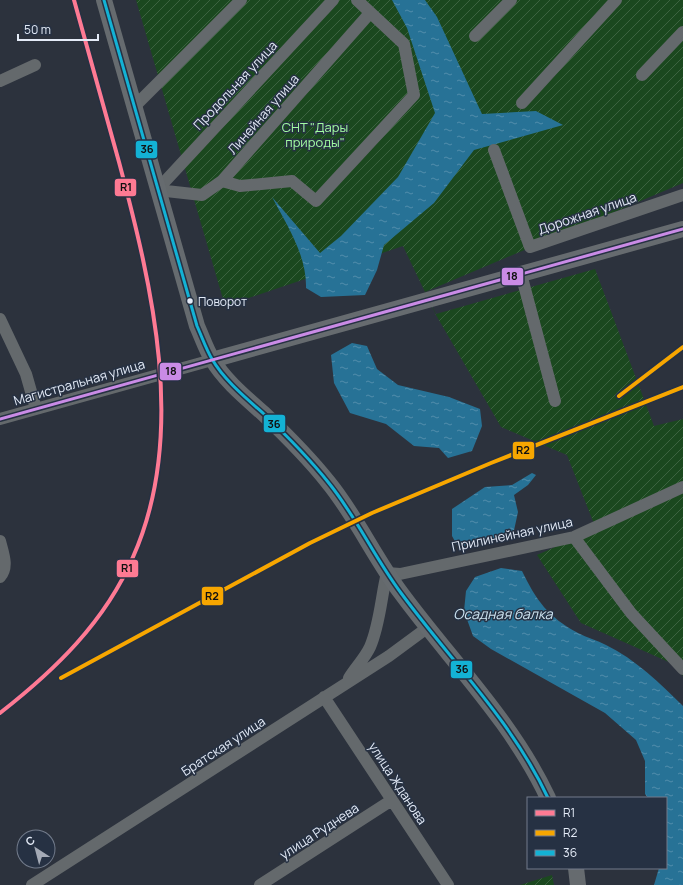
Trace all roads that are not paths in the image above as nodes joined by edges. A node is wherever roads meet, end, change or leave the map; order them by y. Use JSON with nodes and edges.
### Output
{"nodes":[{"id":1,"x":104,"y":0,"type":"edge"},
{"id":2,"x":241,"y":0,"type":"edge"},
{"id":3,"x":333,"y":0,"type":"edge"},
{"id":4,"x":357,"y":0,"type":"edge"},
{"id":5,"x":511,"y":0,"type":"edge"},
{"id":6,"x":616,"y":0,"type":"edge"},
{"id":7,"x":370,"y":13,"type":"junction"},
{"id":8,"x":683,"y":32,"type":"edge"},
{"id":9,"x":475,"y":36,"type":"dead end"},
{"id":10,"x":35,"y":65,"type":"dead end"},
{"id":11,"x":642,"y":75,"type":"dead end"},
{"id":12,"x":0,"y":81,"type":"edge"},
{"id":13,"x":522,"y":103,"type":"dead end"},
{"id":14,"x":134,"y":107,"type":"junction"},
{"id":15,"x":494,"y":150,"type":"dead end"},
{"id":16,"x":222,"y":181,"type":"junction"},
{"id":17,"x":157,"y":190,"type":"junction"},
{"id":18,"x":683,"y":195,"type":"edge"},
{"id":19,"x":683,"y":230,"type":"edge"},
{"id":20,"x":521,"y":274,"type":"junction"},
{"id":21,"x":0,"y":319,"type":"edge"},
{"id":22,"x":212,"y":360,"type":"junction"},
{"id":23,"x":555,"y":401,"type":"dead end"},
{"id":24,"x":36,"y":409,"type":"junction"},
{"id":25,"x":0,"y":419,"type":"edge"},
{"id":26,"x":683,"y":487,"type":"edge"},
{"id":27,"x":574,"y":537,"type":"junction"},
{"id":28,"x":0,"y":541,"type":"edge"},
{"id":29,"x":387,"y":573,"type":"junction"},
{"id":30,"x":0,"y":577,"type":"edge"},
{"id":31,"x":427,"y":628,"type":"junction"},
{"id":32,"x":678,"y":656,"type":"edge"},
{"id":33,"x":683,"y":669,"type":"edge"},
{"id":34,"x":346,"y":682,"type":"junction"},
{"id":35,"x":324,"y":697,"type":"junction"},
{"id":36,"x":548,"y":797,"type":"edge"},
{"id":37,"x":392,"y":800,"type":"junction"},
{"id":38,"x":576,"y":869,"type":"edge"},
{"id":39,"x":32,"y":885,"type":"edge"},
{"id":40,"x":260,"y":885,"type":"edge"},
{"id":41,"x":448,"y":885,"type":"edge"},
{"id":42,"x":578,"y":885,"type":"edge"}],
"edges":[{"from":1,"to":14,"type":"street"},
{"from":2,"to":14,"type":"street"},
{"from":3,"to":17,"type":"street","name":"Продольная улица"},
{"from":4,"to":7,"type":"street"},
{"from":5,"to":9,"type":"street"},
{"from":6,"to":13,"type":"street"},
{"from":7,"to":16,"type":"street","name":"Линейная улица"},
{"from":7,"to":16,"type":"street"},
{"from":8,"to":11,"type":"street"},
{"from":10,"to":12,"type":"street"},
{"from":14,"to":17,"type":"street"},
{"from":15,"to":18,"type":"street","name":"Дорожная улица"},
{"from":16,"to":17,"type":"street","name":"Линейная улица"},
{"from":17,"to":22,"type":"street"},
{"from":19,"to":20,"type":"street"},
{"from":20,"to":22,"type":"street"},
{"from":20,"to":23,"type":"street"},
{"from":21,"to":24,"type":"street"},
{"from":22,"to":24,"type":"street","name":"Магистральная улица"},
{"from":22,"to":29,"type":"street"},
{"from":24,"to":25,"type":"street","name":"Магистральная улица"},
{"from":26,"to":27,"type":"street","name":"Прилинейная улица"},
{"from":27,"to":29,"type":"street","name":"Прилинейная улица"},
{"from":27,"to":32,"type":"street"},
{"from":28,"to":30,"type":"street"},
{"from":29,"to":31,"type":"street"},
{"from":29,"to":34,"type":"street"},
{"from":31,"to":34,"type":"street","name":"Братская улица"},
{"from":31,"to":36,"type":"street"},
{"from":32,"to":33,"type":"street"},
{"from":34,"to":35,"type":"street","name":"Братская улица"},
{"from":35,"to":37,"type":"street","name":"улица Жданова"},
{"from":35,"to":39,"type":"street","name":"Братская улица"},
{"from":37,"to":40,"type":"street","name":"улица Руднева"},
{"from":37,"to":41,"type":"street","name":"улица Жданова"},
{"from":38,"to":42,"type":"street"}]}
